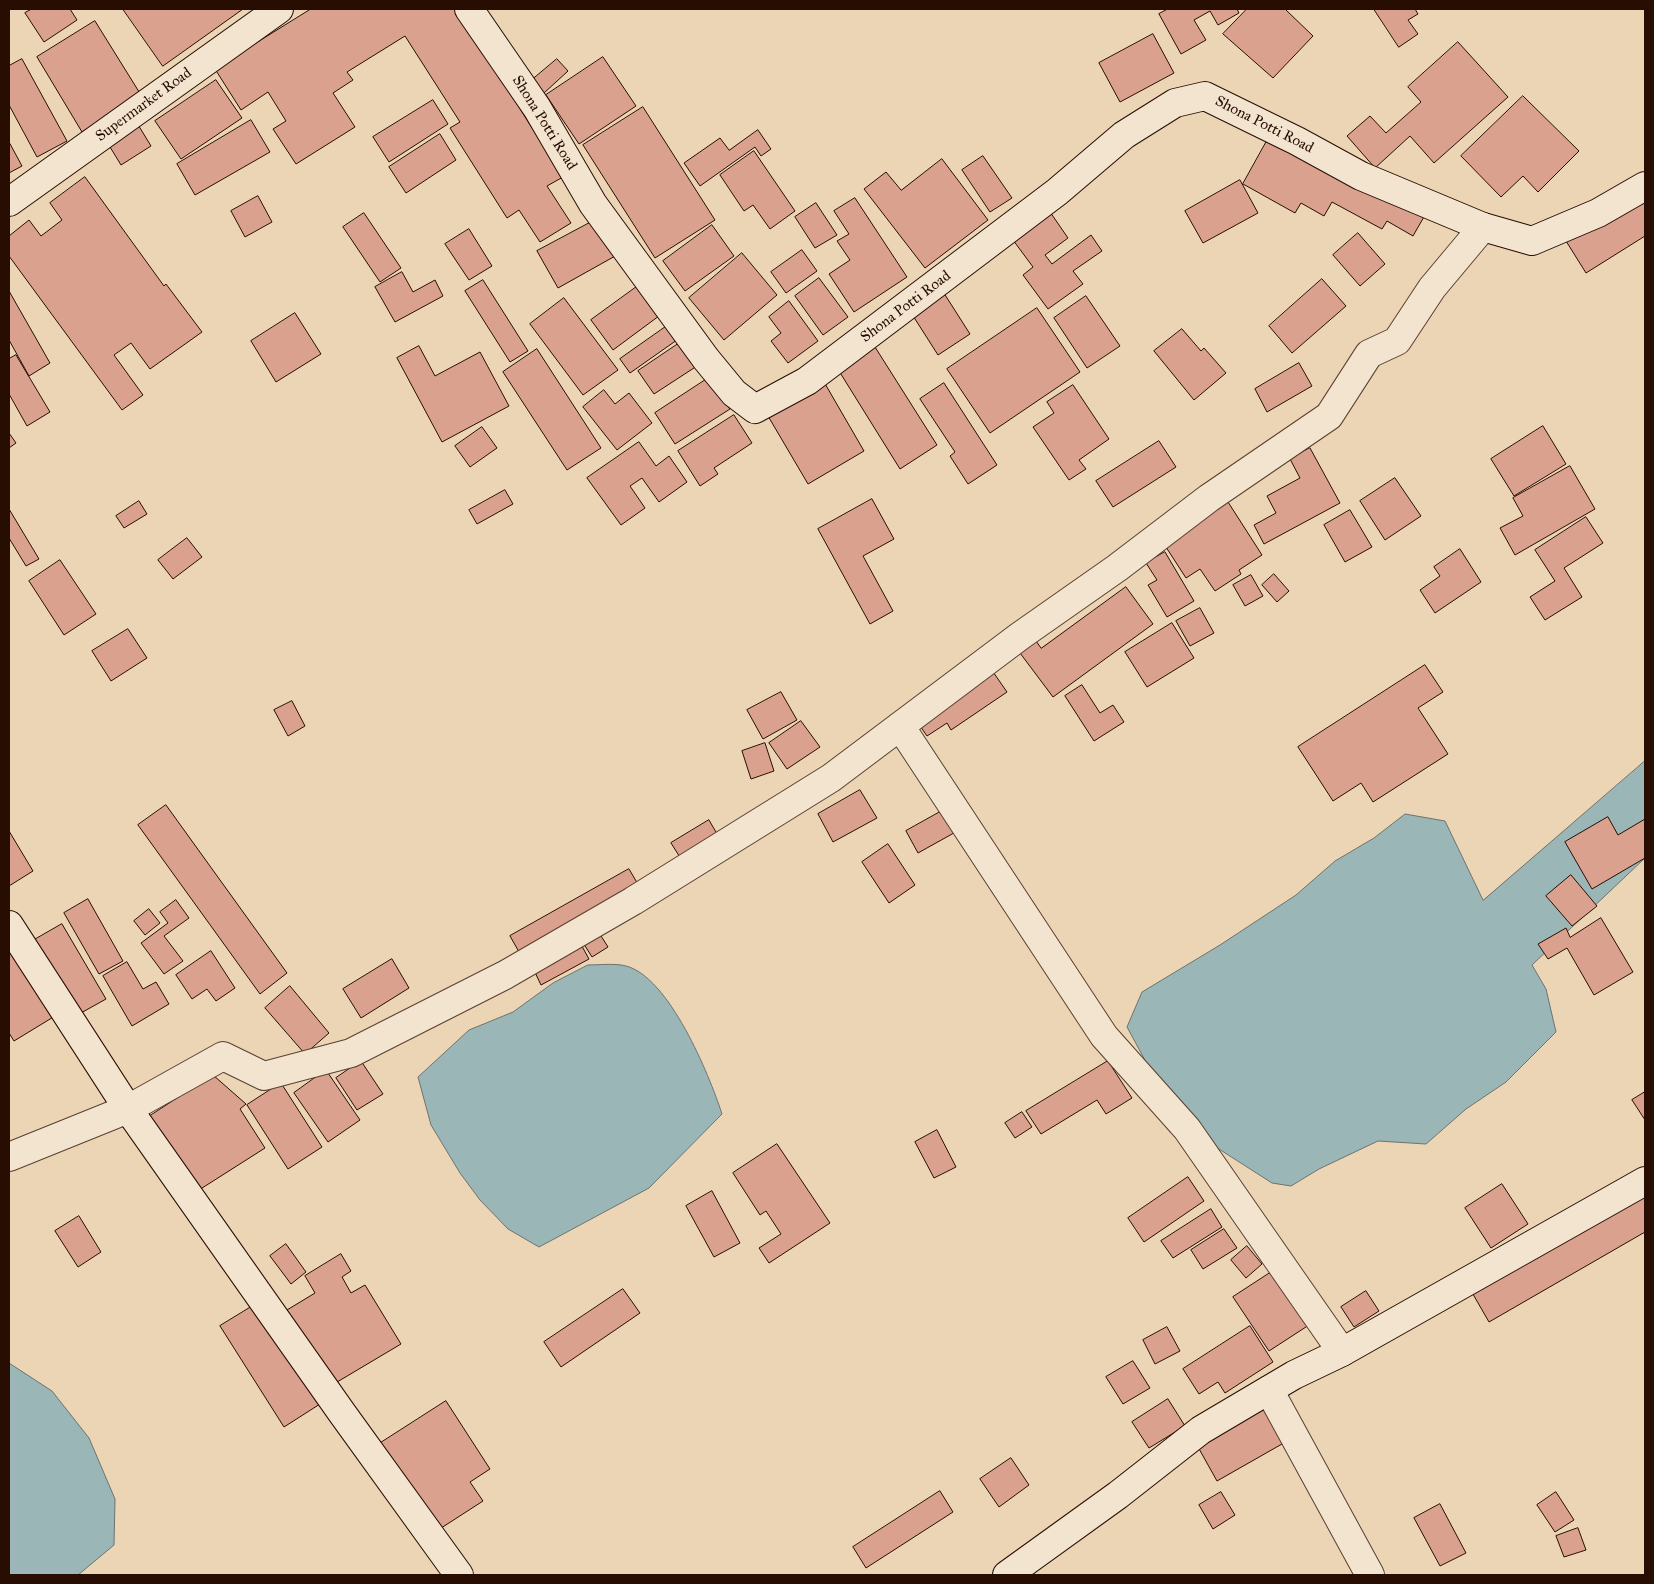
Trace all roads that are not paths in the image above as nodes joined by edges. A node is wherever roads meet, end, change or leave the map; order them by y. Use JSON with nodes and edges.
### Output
{"nodes":[{"id":1,"x":279,"y":9,"type":"edge"},
{"id":2,"x":469,"y":9,"type":"edge"},
{"id":3,"x":1645,"y":186,"type":"edge"},
{"id":4,"x":9,"y":202,"type":"edge"},
{"id":5,"x":1483,"y":227,"type":"junction"},
{"id":6,"x":900,"y":726,"type":"junction"},
{"id":7,"x":9,"y":925,"type":"edge"},
{"id":8,"x":128,"y":1109,"type":"junction"},
{"id":9,"x":9,"y":1157,"type":"edge"},
{"id":10,"x":1645,"y":1181,"type":"edge"},
{"id":11,"x":1342,"y":1352,"type":"junction"},
{"id":12,"x":1269,"y":1390,"type":"junction"},
{"id":13,"x":459,"y":1575,"type":"edge"},
{"id":14,"x":1007,"y":1575,"type":"edge"},
{"id":15,"x":1370,"y":1575,"type":"edge"}],
"edges":[{"from":1,"to":4,"type":"street","name":"Supermarket Road"},
{"from":2,"to":5,"type":"street","name":"Shona Potti Road"},
{"from":3,"to":5,"type":"street"},
{"from":5,"to":6,"type":"street"},
{"from":6,"to":8,"type":"street"},
{"from":6,"to":11,"type":"street"},
{"from":7,"to":8,"type":"street"},
{"from":8,"to":9,"type":"street"},
{"from":8,"to":13,"type":"street"},
{"from":10,"to":11,"type":"street"},
{"from":11,"to":12,"type":"street"},
{"from":12,"to":14,"type":"street"},
{"from":12,"to":15,"type":"street"}]}
